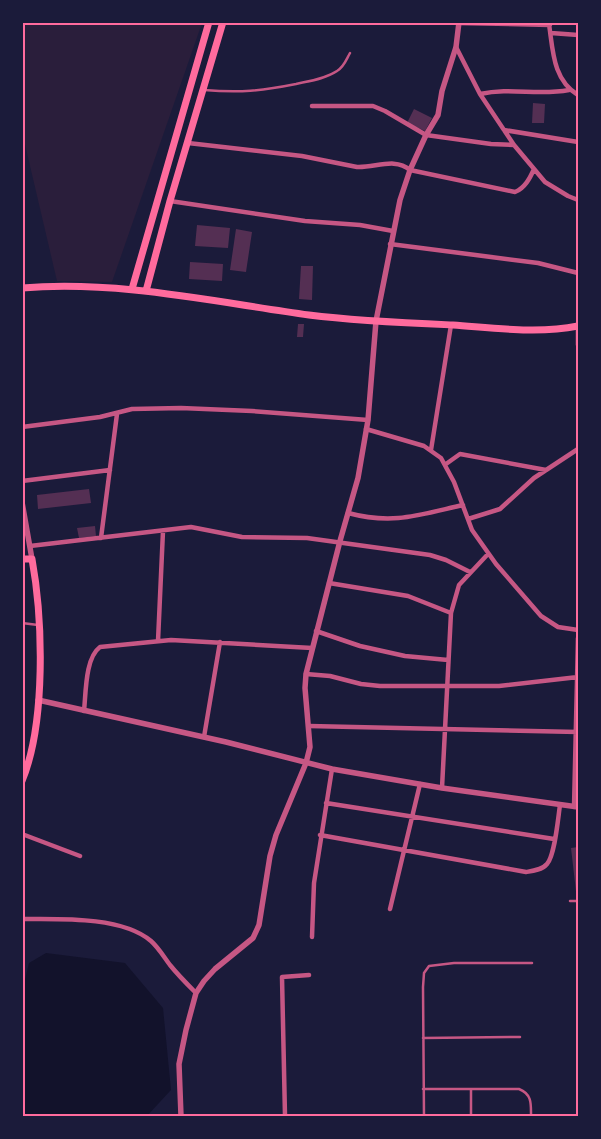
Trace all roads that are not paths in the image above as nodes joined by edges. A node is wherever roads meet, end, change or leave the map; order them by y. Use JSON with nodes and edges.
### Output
{"nodes":[{"id":1,"x":209,"y":22,"type":"edge"},
{"id":2,"x":223,"y":22,"type":"edge"},
{"id":3,"x":460,"y":23,"type":"edge"},
{"id":4,"x":549,"y":24,"type":"edge"},
{"id":5,"x":551,"y":33,"type":"junction"},
{"id":6,"x":578,"y":35,"type":"edge"},
{"id":7,"x":456,"y":47,"type":"junction"},
{"id":8,"x":350,"y":53,"type":"dead end"},
{"id":9,"x":204,"y":90,"type":"junction"},
{"id":10,"x":569,"y":90,"type":"junction"},
{"id":11,"x":480,"y":94,"type":"junction"},
{"id":12,"x":578,"y":95,"type":"edge"},
{"id":13,"x":312,"y":106,"type":"dead end"},
{"id":14,"x":504,"y":130,"type":"junction"},
{"id":15,"x":426,"y":135,"type":"junction"},
{"id":16,"x":578,"y":142,"type":"edge"},
{"id":17,"x":188,"y":143,"type":"junction"},
{"id":18,"x":514,"y":145,"type":"junction"},
{"id":19,"x":534,"y":169,"type":"junction"},
{"id":20,"x":410,"y":170,"type":"junction"},
{"id":21,"x":578,"y":200,"type":"edge"},
{"id":22,"x":170,"y":201,"type":"junction"},
{"id":23,"x":392,"y":231,"type":"junction"},
{"id":24,"x":390,"y":244,"type":"junction"},
{"id":25,"x":578,"y":273,"type":"edge"},
{"id":26,"x":22,"y":288,"type":"edge"},
{"id":27,"x":132,"y":289,"type":"junction"},
{"id":28,"x":146,"y":292,"type":"junction"},
{"id":29,"x":376,"y":320,"type":"junction"},
{"id":30,"x":451,"y":325,"type":"junction"},
{"id":31,"x":578,"y":325,"type":"edge"},
{"id":32,"x":578,"y":345,"type":"edge"},
{"id":33,"x":116,"y":414,"type":"junction"},
{"id":34,"x":368,"y":420,"type":"junction"},
{"id":35,"x":22,"y":427,"type":"edge"},
{"id":36,"x":366,"y":429,"type":"junction"},
{"id":37,"x":578,"y":449,"type":"edge"},
{"id":38,"x":431,"y":450,"type":"junction"},
{"id":39,"x":446,"y":464,"type":"junction"},
{"id":40,"x":110,"y":470,"type":"junction"},
{"id":41,"x":546,"y":470,"type":"junction"},
{"id":42,"x":22,"y":481,"type":"edge"},
{"id":43,"x":22,"y":502,"type":"edge"},
{"id":44,"x":463,"y":505,"type":"junction"},
{"id":45,"x":348,"y":513,"type":"junction"},
{"id":46,"x":468,"y":519,"type":"junction"},
{"id":47,"x":164,"y":531,"type":"junction"},
{"id":48,"x":101,"y":538,"type":"junction"},
{"id":49,"x":340,"y":541,"type":"junction"},
{"id":50,"x":30,"y":546,"type":"junction"},
{"id":51,"x":488,"y":554,"type":"junction"},
{"id":52,"x":22,"y":559,"type":"edge"},
{"id":53,"x":32,"y":559,"type":"junction"},
{"id":54,"x":470,"y":572,"type":"junction"},
{"id":55,"x":329,"y":583,"type":"junction"},
{"id":56,"x":451,"y":613,"type":"junction"},
{"id":57,"x":22,"y":623,"type":"edge"},
{"id":58,"x":38,"y":625,"type":"junction"},
{"id":59,"x":578,"y":630,"type":"edge"},
{"id":60,"x":316,"y":631,"type":"junction"},
{"id":61,"x":578,"y":638,"type":"edge"},
{"id":62,"x":158,"y":641,"type":"junction"},
{"id":63,"x":220,"y":642,"type":"junction"},
{"id":64,"x":312,"y":648,"type":"junction"},
{"id":65,"x":578,"y":655,"type":"edge"},
{"id":66,"x":448,"y":660,"type":"junction"},
{"id":67,"x":306,"y":674,"type":"junction"},
{"id":68,"x":578,"y":677,"type":"edge"},
{"id":69,"x":447,"y":686,"type":"junction"},
{"id":70,"x":38,"y":700,"type":"junction"},
{"id":71,"x":577,"y":704,"type":"edge"},
{"id":72,"x":84,"y":711,"type":"junction"},
{"id":73,"x":309,"y":726,"type":"junction"},
{"id":74,"x":444,"y":729,"type":"junction"},
{"id":75,"x":577,"y":732,"type":"edge"},
{"id":76,"x":204,"y":737,"type":"junction"},
{"id":77,"x":26,"y":758,"type":"edge"},
{"id":78,"x":306,"y":763,"type":"junction"},
{"id":79,"x":332,"y":769,"type":"junction"},
{"id":80,"x":22,"y":781,"type":"edge"},
{"id":81,"x":420,"y":784,"type":"junction"},
{"id":82,"x":442,"y":788,"type":"junction"},
{"id":83,"x":326,"y":803,"type":"junction"},
{"id":84,"x":560,"y":805,"type":"junction"},
{"id":85,"x":576,"y":807,"type":"edge"},
{"id":86,"x":412,"y":817,"type":"junction"},
{"id":87,"x":22,"y":834,"type":"edge"},
{"id":88,"x":320,"y":835,"type":"junction"},
{"id":89,"x":554,"y":839,"type":"junction"},
{"id":90,"x":404,"y":850,"type":"junction"},
{"id":91,"x":80,"y":856,"type":"dead end"},
{"id":92,"x":570,"y":901,"type":"dead end"},
{"id":93,"x":578,"y":902,"type":"edge"},
{"id":94,"x":390,"y":909,"type":"dead end"},
{"id":95,"x":22,"y":919,"type":"edge"},
{"id":96,"x":312,"y":937,"type":"dead end"},
{"id":97,"x":532,"y":964,"type":"dead end"},
{"id":98,"x":309,"y":975,"type":"dead end"},
{"id":99,"x":196,"y":994,"type":"junction"},
{"id":100,"x":520,"y":1037,"type":"dead end"},
{"id":101,"x":423,"y":1038,"type":"junction"},
{"id":102,"x":424,"y":1089,"type":"junction"},
{"id":103,"x":471,"y":1089,"type":"junction"},
{"id":104,"x":181,"y":1116,"type":"edge"},
{"id":105,"x":285,"y":1116,"type":"edge"},
{"id":106,"x":424,"y":1116,"type":"edge"},
{"id":107,"x":472,"y":1116,"type":"edge"},
{"id":108,"x":531,"y":1116,"type":"edge"}],
"edges":[{"from":1,"to":27,"type":"main road"},
{"from":2,"to":9,"type":"main road"},
{"from":3,"to":4,"type":"street"},
{"from":3,"to":7,"type":"street"},
{"from":4,"to":5,"type":"street"},
{"from":5,"to":6,"type":"street"},
{"from":5,"to":10,"type":"street"},
{"from":7,"to":11,"type":"street"},
{"from":7,"to":15,"type":"street"},
{"from":8,"to":9,"type":"lane"},
{"from":9,"to":17,"type":"main road"},
{"from":10,"to":11,"type":"street"},
{"from":10,"to":12,"type":"street"},
{"from":11,"to":14,"type":"street"},
{"from":13,"to":15,"type":"street"},
{"from":14,"to":16,"type":"street"},
{"from":14,"to":18,"type":"street"},
{"from":15,"to":18,"type":"street"},
{"from":15,"to":20,"type":"street"},
{"from":17,"to":20,"type":"street"},
{"from":17,"to":22,"type":"main road"},
{"from":18,"to":19,"type":"street"},
{"from":19,"to":20,"type":"street"},
{"from":19,"to":21,"type":"street"},
{"from":20,"to":23,"type":"street"},
{"from":22,"to":23,"type":"street"},
{"from":22,"to":28,"type":"main road"},
{"from":23,"to":24,"type":"street"},
{"from":24,"to":25,"type":"street"},
{"from":24,"to":29,"type":"street"},
{"from":26,"to":27,"type":"main road"},
{"from":27,"to":28,"type":"main road"},
{"from":28,"to":29,"type":"main road"},
{"from":29,"to":30,"type":"main road"},
{"from":29,"to":34,"type":"street"},
{"from":30,"to":31,"type":"main road"},
{"from":30,"to":38,"type":"street"},
{"from":31,"to":32,"type":"street"},
{"from":33,"to":34,"type":"street"},
{"from":33,"to":35,"type":"street"},
{"from":33,"to":40,"type":"street"},
{"from":34,"to":36,"type":"street"},
{"from":36,"to":38,"type":"street"},
{"from":36,"to":45,"type":"street"},
{"from":37,"to":41,"type":"street"},
{"from":38,"to":39,"type":"street"},
{"from":39,"to":41,"type":"street"},
{"from":39,"to":44,"type":"street"},
{"from":40,"to":42,"type":"street"},
{"from":40,"to":48,"type":"street"},
{"from":41,"to":46,"type":"street"},
{"from":43,"to":50,"type":"street"},
{"from":44,"to":45,"type":"street"},
{"from":44,"to":46,"type":"street"},
{"from":45,"to":49,"type":"street"},
{"from":46,"to":51,"type":"street"},
{"from":47,"to":48,"type":"street"},
{"from":47,"to":49,"type":"street"},
{"from":47,"to":62,"type":"street"},
{"from":48,"to":50,"type":"street"},
{"from":49,"to":54,"type":"street"},
{"from":49,"to":55,"type":"street"},
{"from":50,"to":53,"type":"street"},
{"from":51,"to":54,"type":"street"},
{"from":51,"to":59,"type":"street"},
{"from":52,"to":53,"type":"main road"},
{"from":53,"to":58,"type":"main road"},
{"from":54,"to":56,"type":"street"},
{"from":55,"to":56,"type":"street"},
{"from":55,"to":60,"type":"street"},
{"from":56,"to":66,"type":"street"},
{"from":57,"to":58,"type":"lane"},
{"from":58,"to":70,"type":"main road"},
{"from":60,"to":64,"type":"street"},
{"from":60,"to":66,"type":"street"},
{"from":61,"to":65,"type":"street"},
{"from":62,"to":63,"type":"street"},
{"from":62,"to":72,"type":"street"},
{"from":63,"to":64,"type":"street"},
{"from":63,"to":76,"type":"street"},
{"from":64,"to":67,"type":"street"},
{"from":65,"to":68,"type":"street"},
{"from":66,"to":69,"type":"street"},
{"from":67,"to":69,"type":"street"},
{"from":67,"to":73,"type":"street"},
{"from":68,"to":69,"type":"street"},
{"from":68,"to":71,"type":"street"},
{"from":69,"to":74,"type":"street"},
{"from":70,"to":72,"type":"street"},
{"from":70,"to":77,"type":"main road"},
{"from":71,"to":75,"type":"street"},
{"from":72,"to":76,"type":"street"},
{"from":73,"to":74,"type":"street"},
{"from":73,"to":78,"type":"street"},
{"from":74,"to":75,"type":"street"},
{"from":74,"to":82,"type":"street"},
{"from":75,"to":85,"type":"street"},
{"from":76,"to":78,"type":"street"},
{"from":77,"to":80,"type":"main road"},
{"from":78,"to":79,"type":"street"},
{"from":78,"to":99,"type":"street"},
{"from":79,"to":81,"type":"street"},
{"from":79,"to":83,"type":"street"},
{"from":81,"to":82,"type":"street"},
{"from":81,"to":86,"type":"street"},
{"from":82,"to":84,"type":"street"},
{"from":83,"to":86,"type":"street"},
{"from":83,"to":88,"type":"street"},
{"from":84,"to":85,"type":"street"},
{"from":84,"to":89,"type":"street"},
{"from":86,"to":89,"type":"street"},
{"from":86,"to":90,"type":"street"},
{"from":87,"to":91,"type":"street"},
{"from":88,"to":90,"type":"street"},
{"from":88,"to":96,"type":"street"},
{"from":89,"to":90,"type":"street"},
{"from":90,"to":94,"type":"street"},
{"from":92,"to":93,"type":"lane"},
{"from":95,"to":99,"type":"street"},
{"from":97,"to":101,"type":"lane"},
{"from":98,"to":105,"type":"street"},
{"from":99,"to":104,"type":"street"},
{"from":100,"to":101,"type":"lane"},
{"from":101,"to":102,"type":"lane"},
{"from":102,"to":103,"type":"lane"},
{"from":102,"to":106,"type":"lane"},
{"from":103,"to":107,"type":"lane"},
{"from":103,"to":108,"type":"lane"}]}
